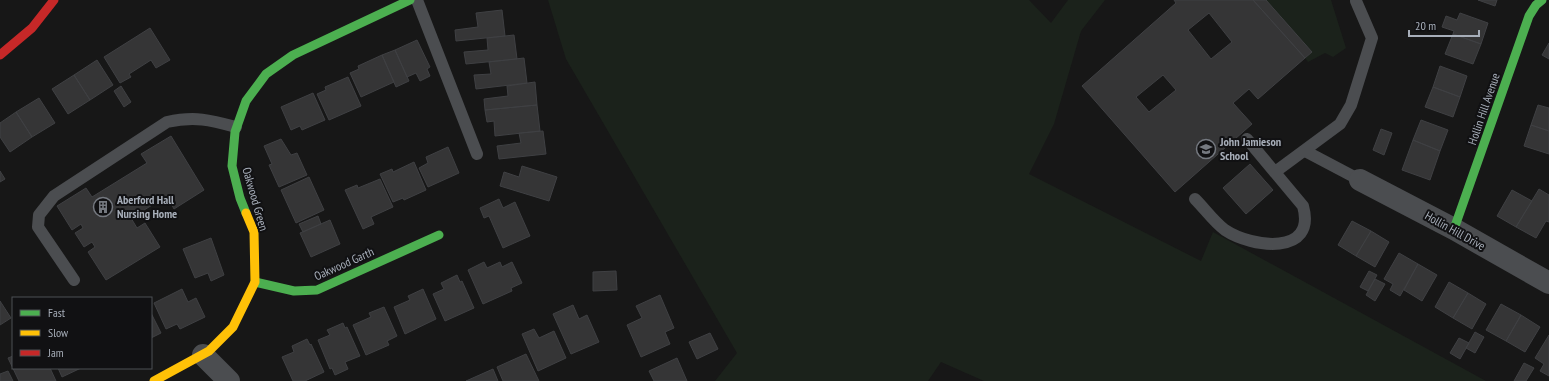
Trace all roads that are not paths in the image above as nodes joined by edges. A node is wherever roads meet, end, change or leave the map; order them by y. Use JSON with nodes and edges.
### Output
{"nodes":[{"id":1,"x":54,"y":0,"type":"edge"},
{"id":2,"x":410,"y":0,"type":"edge"},
{"id":3,"x":417,"y":0,"type":"edge"},
{"id":4,"x":1356,"y":0,"type":"edge"},
{"id":5,"x":1542,"y":0,"type":"edge"},
{"id":6,"x":0,"y":55,"type":"edge"},
{"id":7,"x":236,"y":127,"type":"junction"},
{"id":8,"x":1247,"y":139,"type":"dead end"},
{"id":9,"x":1305,"y":150,"type":"junction"},
{"id":10,"x":477,"y":154,"type":"dead end"},
{"id":11,"x":1275,"y":172,"type":"junction"},
{"id":12,"x":1360,"y":180,"type":"joint"},
{"id":13,"x":1195,"y":199,"type":"dead end"},
{"id":14,"x":1454,"y":230,"type":"junction"},
{"id":15,"x":439,"y":235,"type":"dead end"},
{"id":16,"x":74,"y":280,"type":"dead end"},
{"id":17,"x":255,"y":282,"type":"junction"},
{"id":18,"x":1549,"y":283,"type":"edge"},
{"id":19,"x":203,"y":355,"type":"junction"},
{"id":20,"x":154,"y":381,"type":"edge"},
{"id":21,"x":229,"y":381,"type":"edge"}],
"edges":[{"from":1,"to":6,"type":"street"},
{"from":2,"to":7,"type":"street","name":"Oakwood Green"},
{"from":3,"to":10,"type":"lane"},
{"from":4,"to":9,"type":"lane"},
{"from":5,"to":14,"type":"street","name":"Hollin Hill Avenue"},
{"from":7,"to":16,"type":"lane"},
{"from":7,"to":17,"type":"street","name":"Oakwood Green"},
{"from":8,"to":11,"type":"lane"},
{"from":9,"to":11,"type":"lane"},
{"from":9,"to":12,"type":"lane"},
{"from":11,"to":13,"type":"lane"},
{"from":12,"to":14,"type":"street","name":"Hollin Hill Drive"},
{"from":14,"to":18,"type":"street","name":"Hollin Hill Drive"},
{"from":15,"to":17,"type":"street","name":"Oakwood Garth"},
{"from":17,"to":19,"type":"street","name":"Oakwood Green"},
{"from":19,"to":20,"type":"street","name":"Oakwood Green"},
{"from":19,"to":21,"type":"street"}]}
